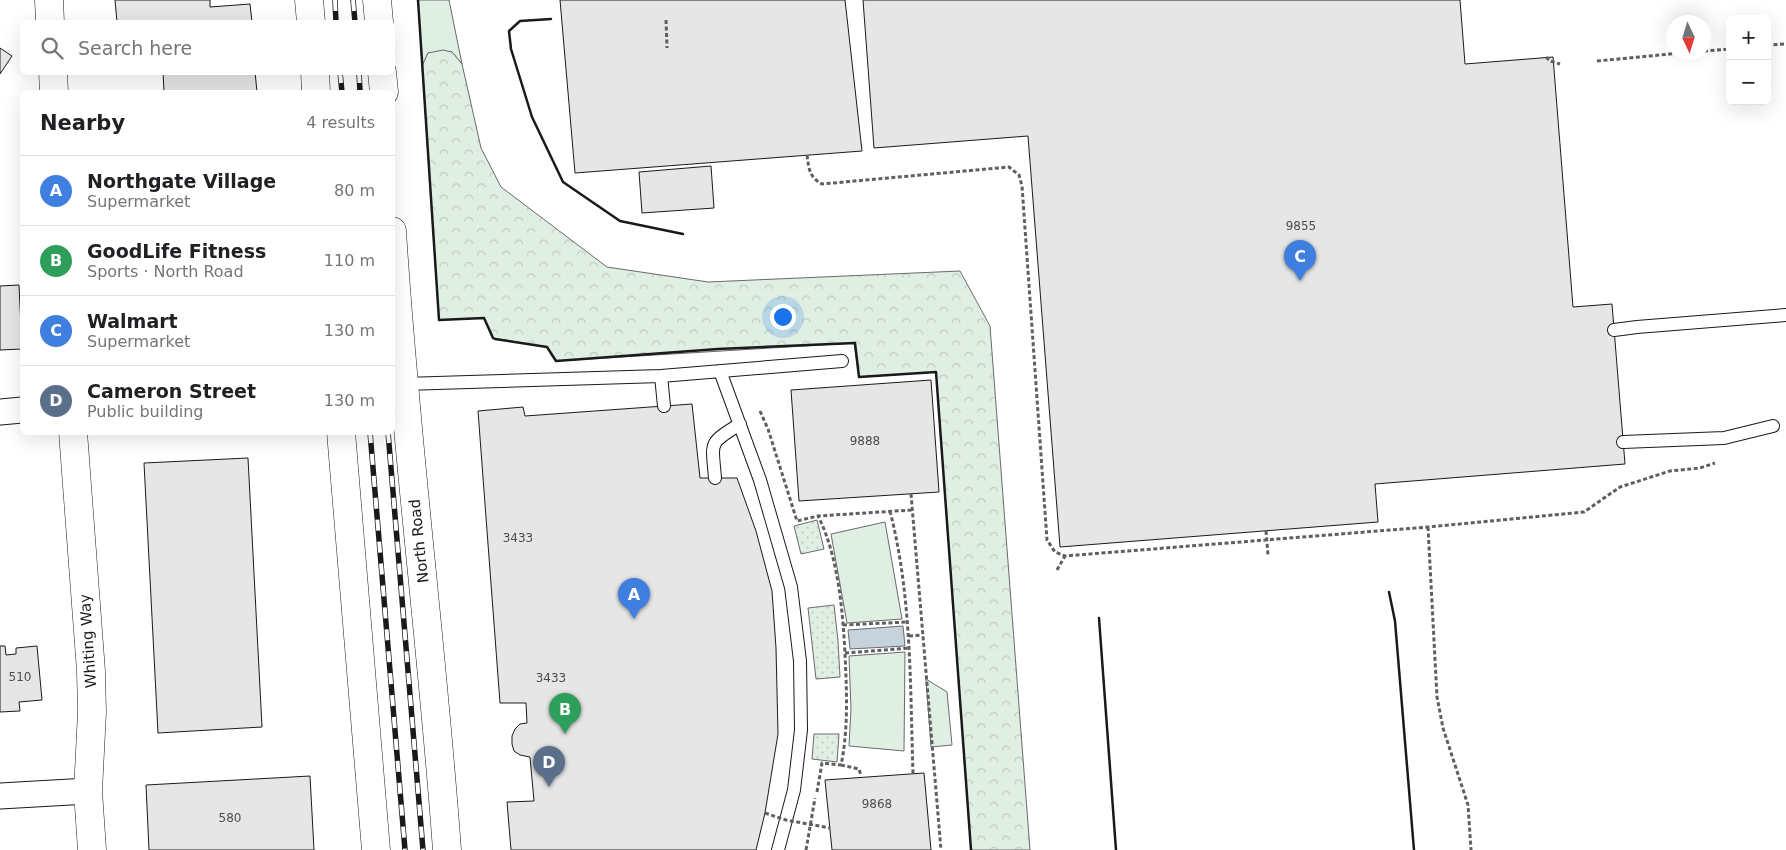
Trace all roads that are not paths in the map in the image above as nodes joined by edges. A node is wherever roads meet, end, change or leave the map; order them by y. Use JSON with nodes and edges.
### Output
{"nodes":[{"id":1,"x":49,"y":0,"type":"edge"},
{"id":2,"x":309,"y":0,"type":"edge"},
{"id":3,"x":377,"y":0,"type":"edge"},
{"id":4,"x":50,"y":20,"type":"edge"},
{"id":5,"x":311,"y":20,"type":"edge"},
{"id":6,"x":379,"y":20,"type":"edge"},
{"id":7,"x":53,"y":75,"type":"edge"},
{"id":8,"x":315,"y":75,"type":"edge"},
{"id":9,"x":382,"y":75,"type":"edge"},
{"id":10,"x":54,"y":90,"type":"edge"},
{"id":11,"x":316,"y":90,"type":"edge"},
{"id":12,"x":384,"y":90,"type":"edge"},
{"id":13,"x":395,"y":308,"type":"edge"},
{"id":14,"x":1786,"y":315,"type":"edge"},
{"id":15,"x":1614,"y":330,"type":"dead end"},
{"id":16,"x":842,"y":361,"type":"dead end"},
{"id":17,"x":720,"y":371,"type":"junction"},
{"id":18,"x":660,"y":376,"type":"junction"},
{"id":19,"x":398,"y":384,"type":"edge"},
{"id":20,"x":664,"y":406,"type":"dead end"},
{"id":21,"x":20,"y":410,"type":"edge"},
{"id":22,"x":0,"y":412,"type":"edge"},
{"id":23,"x":740,"y":424,"type":"junction"},
{"id":24,"x":1773,"y":426,"type":"dead end"},
{"id":25,"x":73,"y":435,"type":"edge"},
{"id":26,"x":341,"y":435,"type":"edge"},
{"id":27,"x":1623,"y":442,"type":"dead end"},
{"id":28,"x":715,"y":478,"type":"dead end"},
{"id":29,"x":88,"y":790,"type":"junction"},
{"id":30,"x":0,"y":796,"type":"edge"},
{"id":31,"x":92,"y":850,"type":"edge"},
{"id":32,"x":376,"y":850,"type":"edge"},
{"id":33,"x":447,"y":850,"type":"edge"},
{"id":34,"x":778,"y":850,"type":"edge"}],
"edges":[{"from":1,"to":4,"type":"main road"},
{"from":2,"to":5,"type":"main road"},
{"from":3,"to":6,"type":"main road"},
{"from":7,"to":10,"type":"main road"},
{"from":8,"to":11,"type":"main road"},
{"from":9,"to":12,"type":"main road"},
{"from":13,"to":19,"type":"main road","name":"North Road"},
{"from":14,"to":15,"type":"lane"},
{"from":16,"to":17,"type":"lane"},
{"from":17,"to":18,"type":"lane"},
{"from":17,"to":23,"type":"lane"},
{"from":18,"to":19,"type":"lane"},
{"from":18,"to":20,"type":"lane"},
{"from":19,"to":33,"type":"main road","name":"North Road"},
{"from":21,"to":22,"type":"street"},
{"from":23,"to":28,"type":"lane"},
{"from":23,"to":34,"type":"lane"},
{"from":24,"to":27,"type":"lane"},
{"from":25,"to":29,"type":"main road","name":"Whiting Way"},
{"from":26,"to":32,"type":"main road"},
{"from":29,"to":30,"type":"street"},
{"from":29,"to":31,"type":"main road","name":"Whiting Way"}]}
